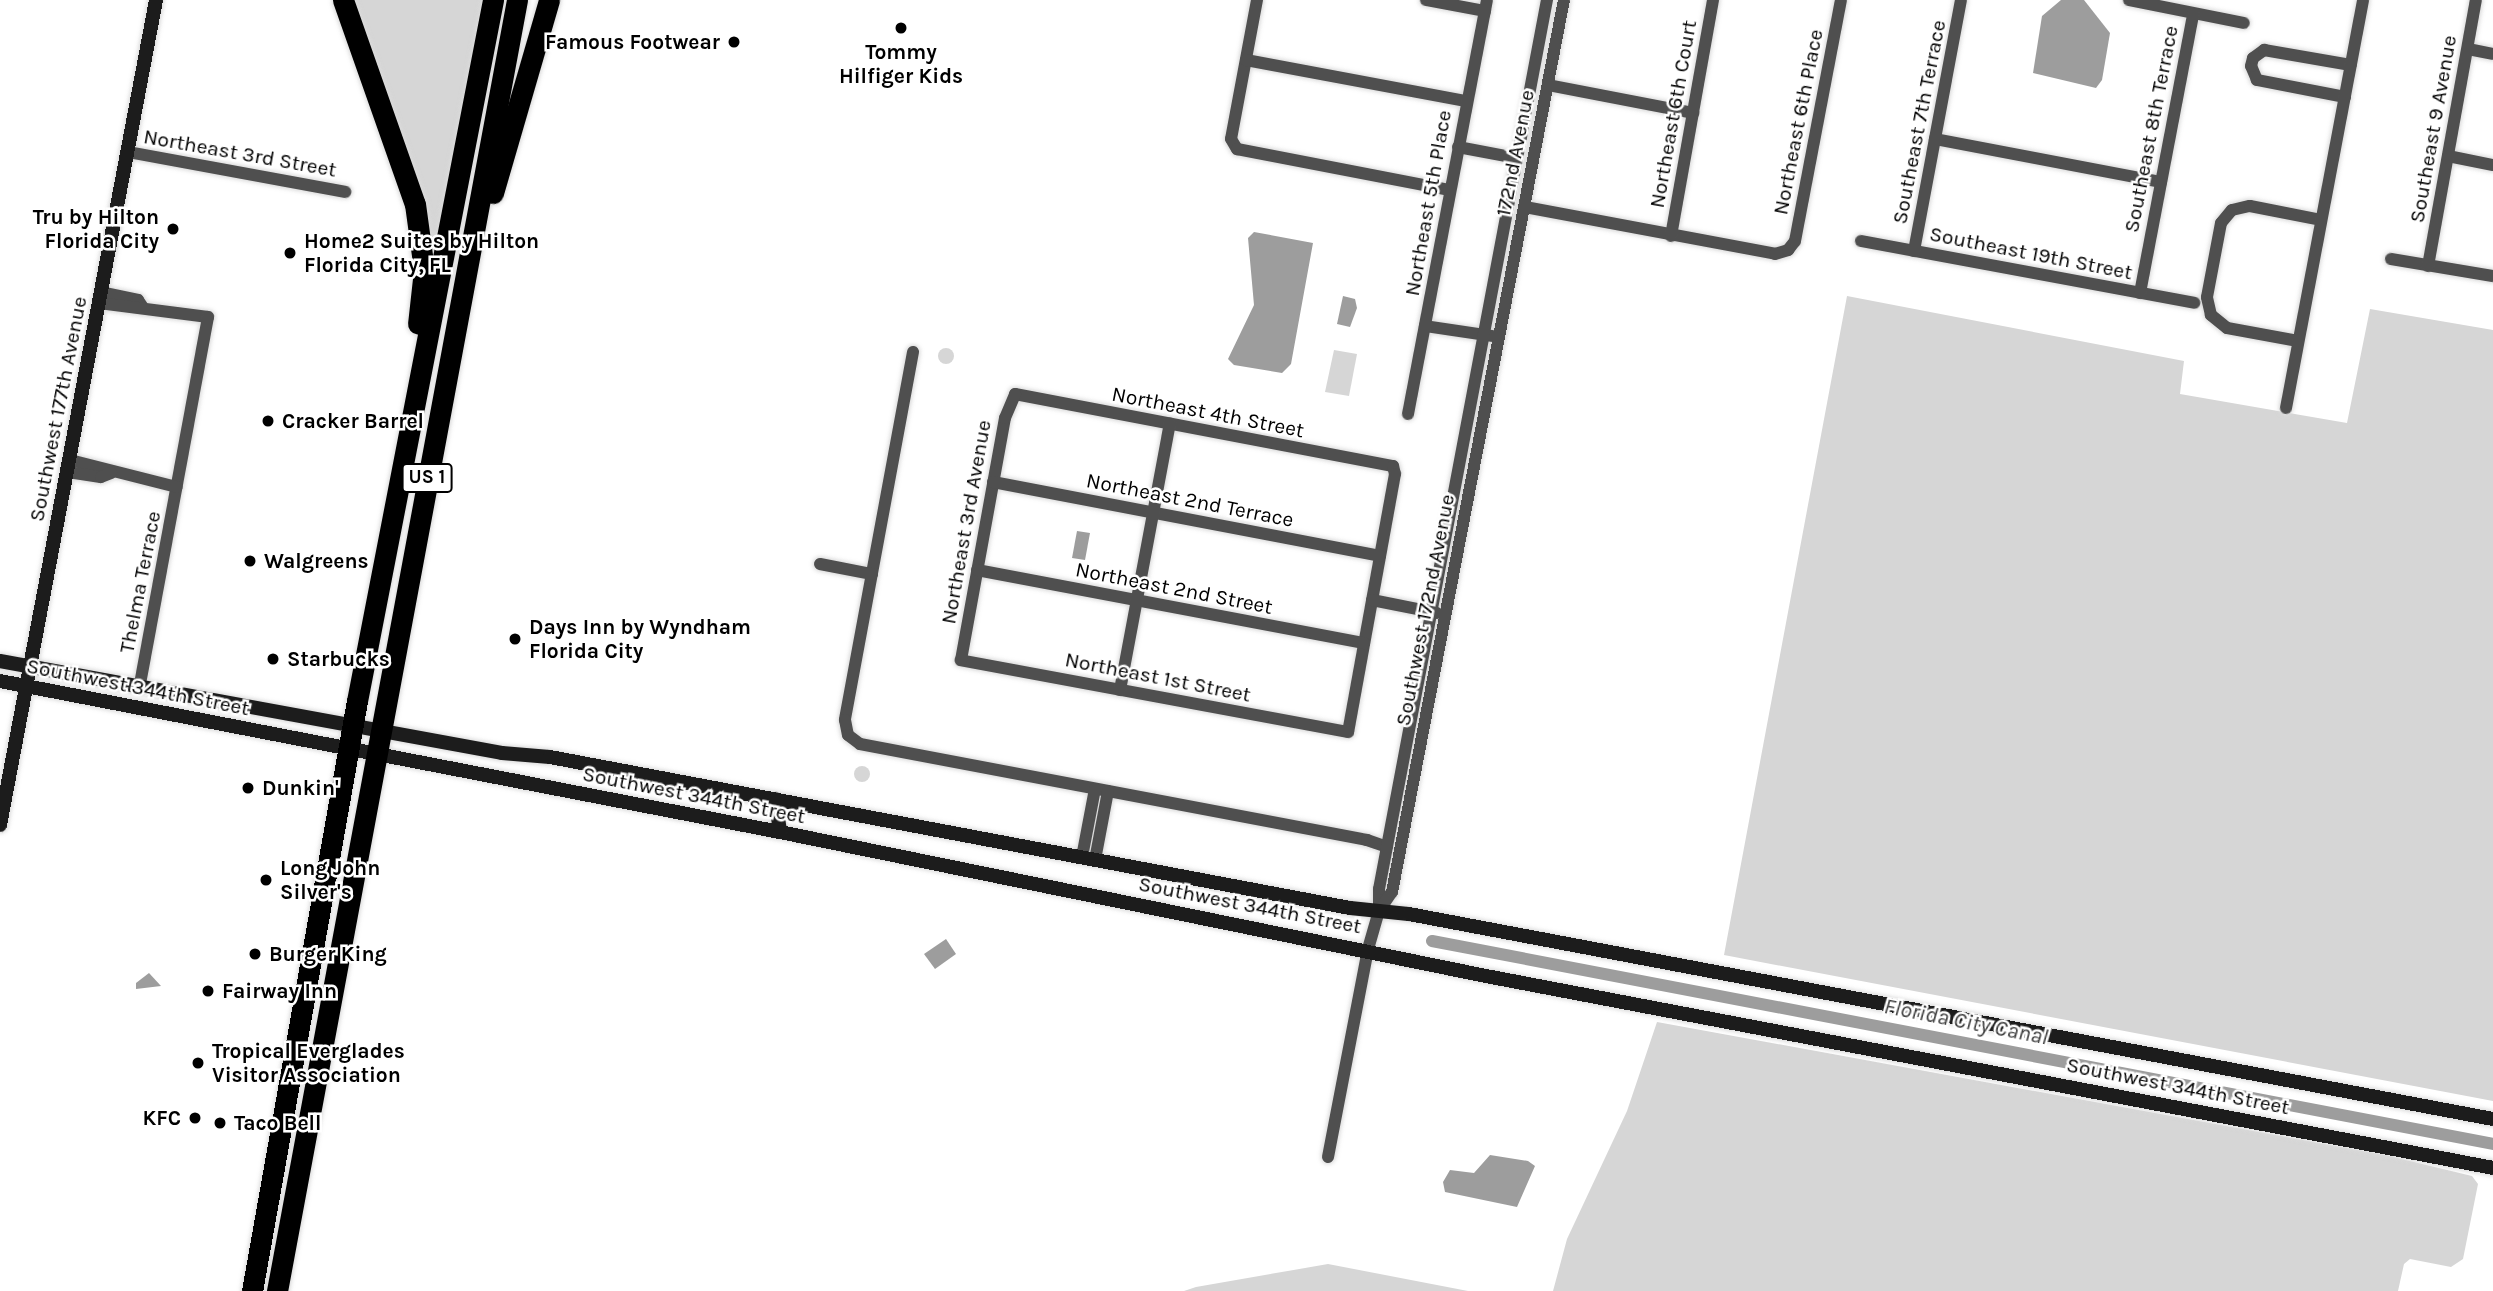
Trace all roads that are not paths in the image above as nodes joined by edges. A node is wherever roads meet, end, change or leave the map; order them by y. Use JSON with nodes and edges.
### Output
{"nodes":[{"id":1,"x":156,"y":0,"type":"edge"},
{"id":2,"x":343,"y":0,"type":"edge"},
{"id":3,"x":493,"y":0,"type":"edge"},
{"id":4,"x":517,"y":0,"type":"edge"},
{"id":5,"x":549,"y":0,"type":"edge"},
{"id":6,"x":1257,"y":0,"type":"edge"},
{"id":7,"x":1426,"y":0,"type":"edge"},
{"id":8,"x":1547,"y":0,"type":"edge"},
{"id":9,"x":1564,"y":0,"type":"edge"},
{"id":10,"x":1713,"y":0,"type":"edge"},
{"id":11,"x":1841,"y":0,"type":"edge"},
{"id":12,"x":1961,"y":0,"type":"edge"},
{"id":13,"x":2129,"y":0,"type":"edge"},
{"id":14,"x":2363,"y":0,"type":"edge"},
{"id":15,"x":2476,"y":0,"type":"edge"},
{"id":16,"x":1486,"y":5,"type":"edge"},
{"id":17,"x":2193,"y":14,"type":"junction"},
{"id":18,"x":2244,"y":23,"type":"dead end"},
{"id":19,"x":2468,"y":49,"type":"junction"},
{"id":20,"x":2493,"y":54,"type":"edge"},
{"id":21,"x":1246,"y":60,"type":"junction"},
{"id":22,"x":2351,"y":65,"type":"junction"},
{"id":23,"x":1548,"y":85,"type":"junction"},
{"id":24,"x":2345,"y":97,"type":"junction"},
{"id":25,"x":1466,"y":101,"type":"junction"},
{"id":26,"x":1693,"y":113,"type":"junction"},
{"id":27,"x":1935,"y":139,"type":"junction"},
{"id":28,"x":1458,"y":147,"type":"junction"},
{"id":29,"x":128,"y":152,"type":"junction"},
{"id":30,"x":2448,"y":156,"type":"junction"},
{"id":31,"x":1517,"y":158,"type":"junction"},
{"id":32,"x":2493,"y":165,"type":"edge"},
{"id":33,"x":2161,"y":182,"type":"junction"},
{"id":34,"x":1450,"y":190,"type":"junction"},
{"id":35,"x":345,"y":192,"type":"dead end"},
{"id":36,"x":1525,"y":207,"type":"junction"},
{"id":37,"x":2321,"y":220,"type":"junction"},
{"id":38,"x":475,"y":225,"type":"junction"},
{"id":39,"x":1671,"y":236,"type":"junction"},
{"id":40,"x":1861,"y":241,"type":"dead end"},
{"id":41,"x":1914,"y":251,"type":"junction"},
{"id":42,"x":2390,"y":259,"type":"dead end"},
{"id":43,"x":2428,"y":266,"type":"junction"},
{"id":44,"x":2493,"y":276,"type":"edge"},
{"id":45,"x":2140,"y":293,"type":"junction"},
{"id":46,"x":100,"y":298,"type":"junction"},
{"id":47,"x":2194,"y":303,"type":"dead end"},
{"id":48,"x":1489,"y":311,"type":"joint"},
{"id":49,"x":1504,"y":313,"type":"joint"},
{"id":50,"x":1425,"y":326,"type":"junction"},
{"id":51,"x":1484,"y":335,"type":"junction"},
{"id":52,"x":1500,"y":336,"type":"junction"},
{"id":53,"x":2298,"y":341,"type":"junction"},
{"id":54,"x":913,"y":352,"type":"dead end"},
{"id":55,"x":1015,"y":394,"type":"joint"},
{"id":56,"x":2286,"y":408,"type":"dead end"},
{"id":57,"x":1408,"y":414,"type":"dead end"},
{"id":58,"x":1170,"y":425,"type":"junction"},
{"id":59,"x":69,"y":466,"type":"junction"},
{"id":60,"x":404,"y":468,"type":"junction"},
{"id":61,"x":993,"y":482,"type":"junction"},
{"id":62,"x":177,"y":487,"type":"junction"},
{"id":63,"x":1154,"y":512,"type":"junction"},
{"id":64,"x":1380,"y":555,"type":"junction"},
{"id":65,"x":820,"y":564,"type":"dead end"},
{"id":66,"x":977,"y":570,"type":"junction"},
{"id":67,"x":872,"y":574,"type":"junction"},
{"id":68,"x":1137,"y":600,"type":"junction"},
{"id":69,"x":1372,"y":600,"type":"junction"},
{"id":70,"x":1438,"y":613,"type":"junction"},
{"id":71,"x":1364,"y":643,"type":"junction"},
{"id":72,"x":961,"y":660,"type":"joint"},
{"id":73,"x":0,"y":661,"type":"edge"},
{"id":74,"x":29,"y":665,"type":"junction"},
{"id":75,"x":0,"y":681,"type":"edge"},
{"id":76,"x":140,"y":685,"type":"junction"},
{"id":77,"x":24,"y":687,"type":"junction"},
{"id":78,"x":1120,"y":690,"type":"junction"},
{"id":79,"x":353,"y":725,"type":"junction"},
{"id":80,"x":382,"y":731,"type":"junction"},
{"id":81,"x":349,"y":750,"type":"junction"},
{"id":82,"x":378,"y":755,"type":"junction"},
{"id":83,"x":1102,"y":790,"type":"junction"},
{"id":84,"x":775,"y":799,"type":"junction"},
{"id":85,"x":793,"y":802,"type":"junction"},
{"id":86,"x":0,"y":825,"type":"edge"},
{"id":87,"x":780,"y":832,"type":"junction"},
{"id":88,"x":1387,"y":848,"type":"junction"},
{"id":89,"x":1089,"y":858,"type":"junction"},
{"id":90,"x":1379,"y":911,"type":"junction"},
{"id":91,"x":1368,"y":949,"type":"junction"},
{"id":92,"x":2493,"y":1119,"type":"edge"},
{"id":93,"x":1328,"y":1157,"type":"dead end"},
{"id":94,"x":2493,"y":1168,"type":"edge"},
{"id":95,"x":252,"y":1291,"type":"edge"},
{"id":96,"x":277,"y":1291,"type":"edge"}],
"edges":[{"from":1,"to":29,"type":"main road","name":"Southwest 177th Avenue"},
{"from":2,"to":60,"type":"highway"},
{"from":3,"to":60,"type":"highway","number":"US 1"},
{"from":4,"to":38,"type":"highway","number":"US 1"},
{"from":5,"to":38,"type":"highway"},
{"from":6,"to":21,"type":"street"},
{"from":7,"to":16,"type":"street"},
{"from":8,"to":31,"type":"street","name":"172nd Avenue"},
{"from":9,"to":23,"type":"street","name":"172nd Avenue"},
{"from":10,"to":26,"type":"street","name":"Northeast 6th Court"},
{"from":11,"to":39,"type":"street","name":"Northeast 6th Place"},
{"from":12,"to":27,"type":"street","name":"Southeast 7th Terrace"},
{"from":13,"to":17,"type":"street"},
{"from":14,"to":22,"type":"street"},
{"from":15,"to":19,"type":"street","name":"Southeast 9 Avenue"},
{"from":16,"to":25,"type":"street","name":"Northeast 5th Place"},
{"from":17,"to":18,"type":"street"},
{"from":17,"to":33,"type":"street","name":"Southeast 8th Terrace"},
{"from":19,"to":20,"type":"street"},
{"from":19,"to":30,"type":"street","name":"Southeast 9 Avenue"},
{"from":21,"to":25,"type":"street"},
{"from":21,"to":34,"type":"street"},
{"from":22,"to":24,"type":"street"},
{"from":22,"to":24,"type":"street"},
{"from":23,"to":26,"type":"street"},
{"from":23,"to":36,"type":"street","name":"172nd Avenue"},
{"from":24,"to":37,"type":"street"},
{"from":25,"to":28,"type":"street","name":"Northeast 5th Place"},
{"from":26,"to":39,"type":"street","name":"Northeast 6th Court"},
{"from":27,"to":33,"type":"street"},
{"from":27,"to":41,"type":"street","name":"Southeast 7th Terrace"},
{"from":28,"to":31,"type":"street"},
{"from":28,"to":34,"type":"street","name":"Northeast 5th Place"},
{"from":29,"to":35,"type":"street","name":"Northeast 3rd Street"},
{"from":29,"to":46,"type":"main road","name":"Southwest 177th Avenue"},
{"from":30,"to":32,"type":"street"},
{"from":30,"to":43,"type":"street","name":"Southeast 9 Avenue"},
{"from":31,"to":48,"type":"street","name":"172nd Avenue"},
{"from":33,"to":45,"type":"street","name":"Southeast 8th Terrace"},
{"from":34,"to":50,"type":"street","name":"Northeast 5th Place"},
{"from":36,"to":39,"type":"street"},
{"from":36,"to":49,"type":"street","name":"172nd Avenue"},
{"from":37,"to":53,"type":"street"},
{"from":37,"to":53,"type":"street"},
{"from":38,"to":80,"type":"highway","number":"US 1"},
{"from":40,"to":41,"type":"street","name":"Southeast 19th Street"},
{"from":41,"to":45,"type":"street","name":"Southeast 19th Street"},
{"from":42,"to":43,"type":"street"},
{"from":43,"to":44,"type":"street"},
{"from":45,"to":47,"type":"street","name":"Southeast 19th Street"},
{"from":46,"to":59,"type":"main road","name":"Southwest 177th Avenue"},
{"from":46,"to":62,"type":"street","name":"Thelma Terrace"},
{"from":48,"to":51,"type":"street","name":"Southwest 172nd Avenue"},
{"from":49,"to":52,"type":"street","name":"Southwest 172nd Avenue"},
{"from":50,"to":51,"type":"street"},
{"from":50,"to":57,"type":"street","name":"Northeast 5th Place"},
{"from":51,"to":52,"type":"street"},
{"from":51,"to":70,"type":"street","name":"Southwest 172nd Avenue"},
{"from":52,"to":70,"type":"street","name":"Southwest 172nd Avenue"},
{"from":53,"to":56,"type":"street"},
{"from":54,"to":67,"type":"street"},
{"from":55,"to":58,"type":"street","name":"Northeast 4th Street"},
{"from":55,"to":61,"type":"street","name":"Northeast 3rd Avenue"},
{"from":58,"to":63,"type":"street"},
{"from":58,"to":64,"type":"street","name":"Northeast 4th Street"},
{"from":59,"to":62,"type":"street"},
{"from":59,"to":74,"type":"main road","name":"Southwest 177th Avenue"},
{"from":60,"to":79,"type":"highway","number":"US 1"},
{"from":61,"to":63,"type":"street","name":"Northeast 2nd Terrace"},
{"from":61,"to":66,"type":"street","name":"Northeast 3rd Avenue"},
{"from":62,"to":76,"type":"street","name":"Thelma Terrace"},
{"from":63,"to":64,"type":"street","name":"Northeast 2nd Terrace"},
{"from":63,"to":68,"type":"street"},
{"from":64,"to":69,"type":"street"},
{"from":65,"to":67,"type":"street"},
{"from":66,"to":68,"type":"street","name":"Northeast 2nd Street"},
{"from":66,"to":72,"type":"street","name":"Northeast 3rd Avenue"},
{"from":67,"to":83,"type":"street"},
{"from":68,"to":71,"type":"street","name":"Northeast 2nd Street"},
{"from":68,"to":78,"type":"street"},
{"from":69,"to":70,"type":"street"},
{"from":69,"to":71,"type":"street"},
{"from":70,"to":88,"type":"street","name":"Southwest 172nd Avenue"},
{"from":70,"to":90,"type":"street","name":"Southwest 172nd Avenue"},
{"from":71,"to":78,"type":"street","name":"Northeast 1st Street"},
{"from":72,"to":78,"type":"street","name":"Northeast 1st Street"},
{"from":73,"to":74,"type":"main road","name":"Southwest 344th Street"},
{"from":74,"to":76,"type":"main road","name":"Southwest 344th Street"},
{"from":74,"to":77,"type":"main road","name":"Southwest 177th Avenue"},
{"from":75,"to":77,"type":"main road","name":"Southwest 344th Street"},
{"from":76,"to":79,"type":"main road","name":"Southwest 344th Street"},
{"from":77,"to":81,"type":"main road","name":"Southwest 344th Street"},
{"from":77,"to":86,"type":"main road","name":"Southwest 177th Avenue"},
{"from":79,"to":80,"type":"main road","name":"Southwest 344th Street"},
{"from":79,"to":81,"type":"highway","number":"US 1"},
{"from":80,"to":82,"type":"highway","number":"US 1"},
{"from":80,"to":84,"type":"main road","name":"Southwest 344th Street"},
{"from":81,"to":82,"type":"main road","name":"Southwest 344th Street"},
{"from":81,"to":95,"type":"highway","number":"US 1"},
{"from":82,"to":87,"type":"main road","name":"Southwest 344th Street"},
{"from":82,"to":96,"type":"highway","number":"US 1"},
{"from":83,"to":88,"type":"street"},
{"from":83,"to":89,"type":"street"},
{"from":84,"to":85,"type":"main road","name":"Southwest 344th Street"},
{"from":84,"to":87,"type":"main road"},
{"from":85,"to":87,"type":"main road"},
{"from":85,"to":89,"type":"main road","name":"Southwest 344th Street"},
{"from":87,"to":91,"type":"main road","name":"Southwest 344th Street"},
{"from":88,"to":90,"type":"street","name":"Southwest 172nd Avenue"},
{"from":89,"to":90,"type":"main road","name":"Southwest 344th Street"},
{"from":90,"to":91,"type":"street","name":"Southwest 172nd Avenue"},
{"from":90,"to":92,"type":"main road","name":"Southwest 344th Street"},
{"from":91,"to":93,"type":"street","name":"Southwest 172nd Avenue"},
{"from":91,"to":94,"type":"main road","name":"Southwest 344th Street"}]}
